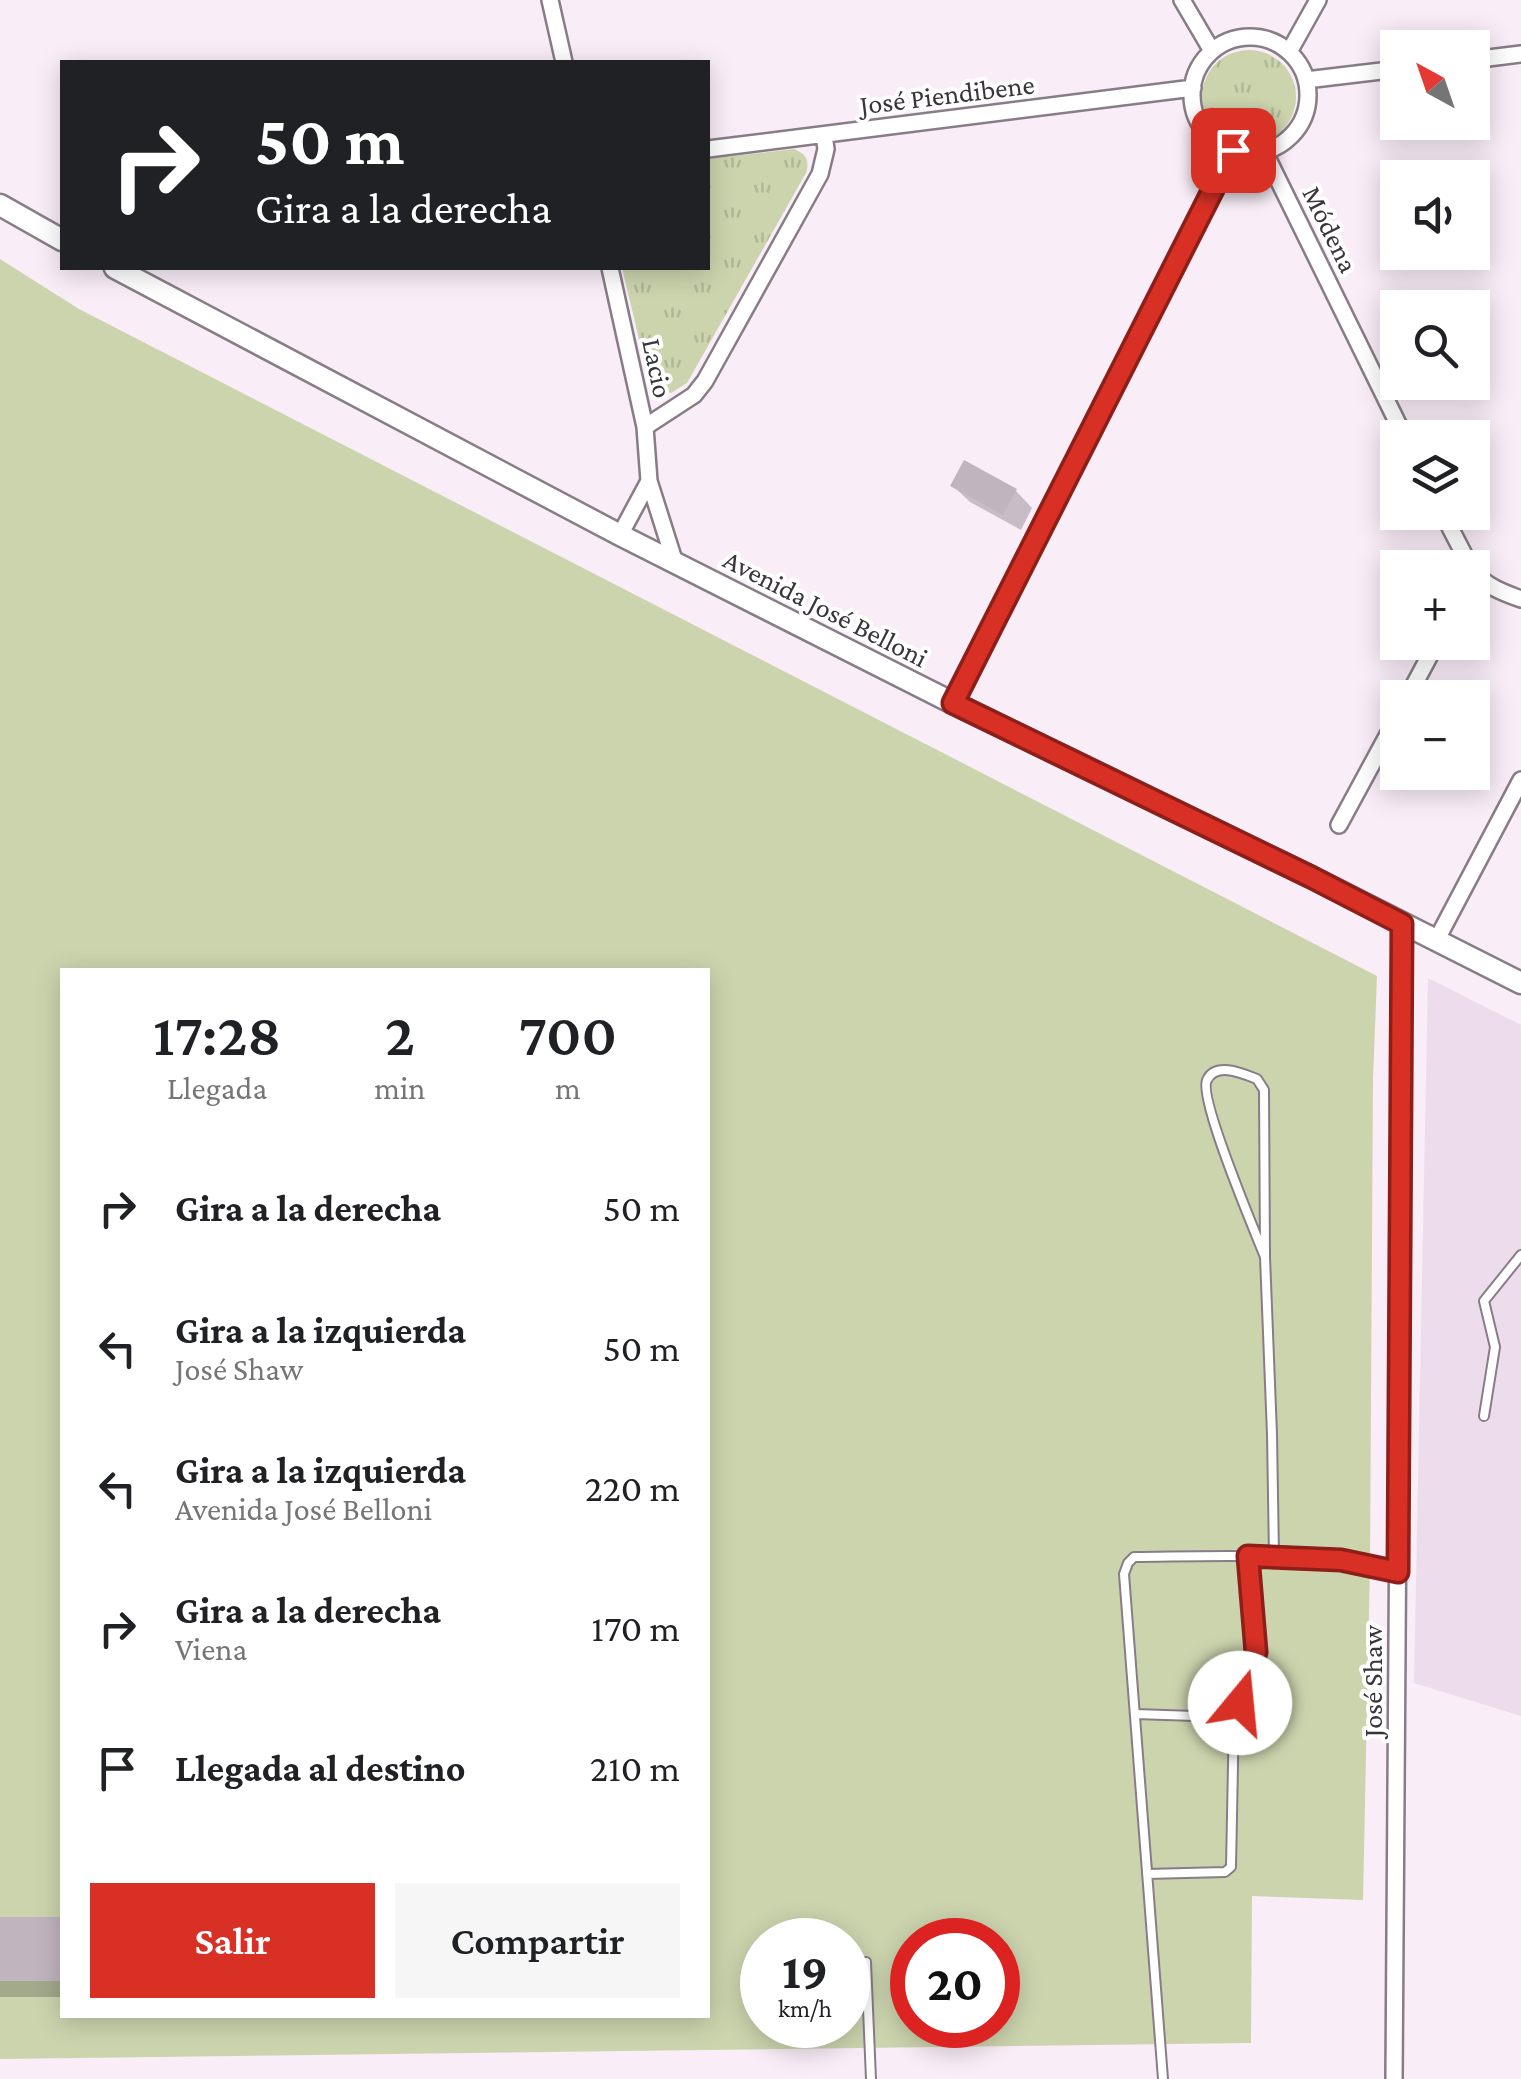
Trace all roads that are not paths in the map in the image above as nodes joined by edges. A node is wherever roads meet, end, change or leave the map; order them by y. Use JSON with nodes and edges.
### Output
{"nodes":[{"id":1,"x":550,"y":0,"type":"edge"},
{"id":2,"x":1182,"y":0,"type":"edge"},
{"id":3,"x":1318,"y":0,"type":"edge"},
{"id":4,"x":1212,"y":51,"type":"junction"},
{"id":5,"x":1290,"y":52,"type":"junction"},
{"id":6,"x":1521,"y":54,"type":"edge"},
{"id":7,"x":1490,"y":58,"type":"edge"},
{"id":8,"x":564,"y":60,"type":"edge"},
{"id":9,"x":1380,"y":71,"type":"edge"},
{"id":10,"x":1306,"y":80,"type":"junction"},
{"id":11,"x":1192,"y":88,"type":"junction"},
{"id":12,"x":824,"y":135,"type":"junction"},
{"id":13,"x":710,"y":149,"type":"edge"},
{"id":14,"x":1233,"y":150,"type":"junction"},
{"id":15,"x":1264,"y":151,"type":"junction"},
{"id":16,"x":0,"y":205,"type":"edge"},
{"id":17,"x":60,"y":236,"type":"edge"},
{"id":18,"x":119,"y":270,"type":"edge"},
{"id":19,"x":610,"y":270,"type":"edge"},
{"id":20,"x":1396,"y":420,"type":"edge"},
{"id":21,"x":645,"y":426,"type":"junction"},
{"id":22,"x":650,"y":481,"type":"junction"},
{"id":23,"x":620,"y":535,"type":"junction"},
{"id":24,"x":675,"y":563,"type":"junction"},
{"id":25,"x":1490,"y":586,"type":"edge"},
{"id":26,"x":1521,"y":600,"type":"edge"},
{"id":27,"x":953,"y":703,"type":"junction"},
{"id":28,"x":1380,"y":750,"type":"edge"},
{"id":29,"x":1521,"y":780,"type":"edge"},
{"id":30,"x":1339,"y":826,"type":"dead end"},
{"id":31,"x":1402,"y":924,"type":"junction"},
{"id":32,"x":1436,"y":941,"type":"junction"},
{"id":33,"x":1521,"y":983,"type":"edge"},
{"id":34,"x":1521,"y":1255,"type":"edge"},
{"id":35,"x":1265,"y":1257,"type":"junction"},
{"id":36,"x":1484,"y":1416,"type":"dead end"},
{"id":37,"x":1248,"y":1556,"type":"junction"},
{"id":38,"x":1274,"y":1556,"type":"junction"},
{"id":39,"x":1398,"y":1572,"type":"junction"},
{"id":40,"x":1135,"y":1714,"type":"junction"},
{"id":41,"x":1234,"y":1714,"type":"junction"},
{"id":42,"x":1147,"y":1874,"type":"junction"},
{"id":43,"x":869,"y":2048,"type":"edge"},
{"id":44,"x":870,"y":2079,"type":"edge"},
{"id":45,"x":1163,"y":2079,"type":"edge"},
{"id":46,"x":1394,"y":2079,"type":"edge"}],
"edges":[{"from":1,"to":8,"type":"street"},
{"from":2,"to":4,"type":"street"},
{"from":3,"to":5,"type":"street"},
{"from":4,"to":5,"type":"street"},
{"from":4,"to":11,"type":"street"},
{"from":5,"to":10,"type":"street"},
{"from":6,"to":7,"type":"street"},
{"from":9,"to":10,"type":"street"},
{"from":10,"to":15,"type":"street"},
{"from":11,"to":12,"type":"street","name":"José Piendibene"},
{"from":11,"to":14,"type":"street"},
{"from":12,"to":13,"type":"street","name":"José Piendibene"},
{"from":12,"to":21,"type":"street"},
{"from":14,"to":15,"type":"street"},
{"from":14,"to":27,"type":"street"},
{"from":15,"to":20,"type":"street","name":"Módena"},
{"from":16,"to":17,"type":"main road"},
{"from":18,"to":23,"type":"main road","name":"Avenida José Belloni"},
{"from":19,"to":21,"type":"street","name":"Lacio"},
{"from":21,"to":22,"type":"street","name":"Lacio"},
{"from":22,"to":23,"type":"street"},
{"from":22,"to":24,"type":"street","name":"Lacio"},
{"from":23,"to":24,"type":"main road","name":"Avenida José Belloni"},
{"from":24,"to":27,"type":"main road","name":"Avenida José Belloni"},
{"from":25,"to":26,"type":"street"},
{"from":27,"to":31,"type":"main road","name":"Avenida José Belloni"},
{"from":28,"to":30,"type":"street"},
{"from":29,"to":32,"type":"street"},
{"from":31,"to":32,"type":"main road","name":"Avenida José Belloni"},
{"from":31,"to":39,"type":"street","name":"José Shaw"},
{"from":32,"to":33,"type":"main road","name":"Avenida José Belloni"},
{"from":34,"to":36,"type":"lane"},
{"from":35,"to":35,"type":"lane"},
{"from":35,"to":38,"type":"lane"},
{"from":37,"to":38,"type":"lane"},
{"from":37,"to":40,"type":"lane"},
{"from":37,"to":41,"type":"lane"},
{"from":38,"to":39,"type":"lane"},
{"from":39,"to":46,"type":"street","name":"José Shaw"},
{"from":40,"to":41,"type":"lane"},
{"from":40,"to":42,"type":"lane"},
{"from":41,"to":42,"type":"lane"},
{"from":42,"to":45,"type":"lane"},
{"from":43,"to":44,"type":"lane"}]}
